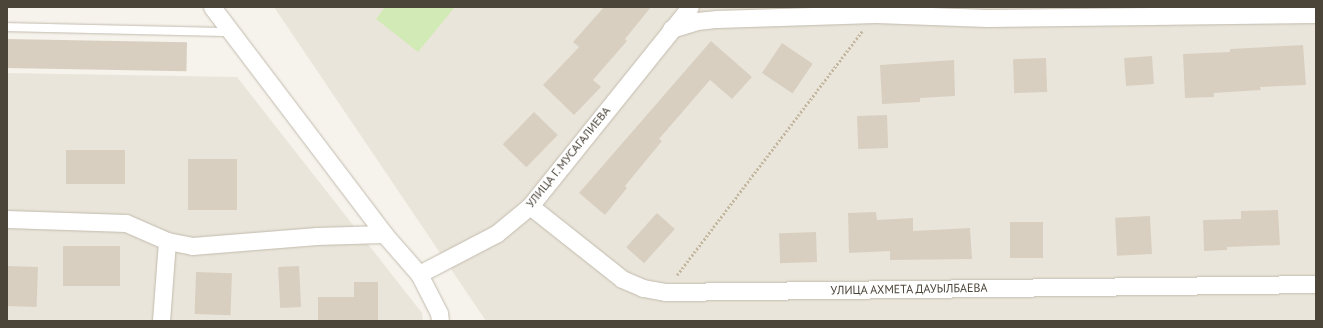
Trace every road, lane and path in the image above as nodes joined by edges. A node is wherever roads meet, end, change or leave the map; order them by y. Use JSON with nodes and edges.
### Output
{"nodes":[{"id":1,"x":212,"y":7,"type":"edge"},
{"id":2,"x":690,"y":7,"type":"edge"},
{"id":3,"x":901,"y":10,"type":"edge"},
{"id":4,"x":875,"y":14,"type":"junction"},
{"id":5,"x":1316,"y":14,"type":"edge"},
{"id":6,"x":7,"y":27,"type":"edge"},
{"id":7,"x":671,"y":29,"type":"junction"},
{"id":8,"x":230,"y":32,"type":"junction"},
{"id":9,"x":530,"y":206,"type":"junction"},
{"id":10,"x":7,"y":219,"type":"edge"},
{"id":11,"x":384,"y":234,"type":"junction"},
{"id":12,"x":167,"y":240,"type":"junction"},
{"id":13,"x":419,"y":274,"type":"junction"},
{"id":14,"x":1316,"y":284,"type":"edge"},
{"id":15,"x":665,"y":292,"type":"junction"},
{"id":16,"x":161,"y":321,"type":"edge"},
{"id":17,"x":440,"y":321,"type":"edge"}],
"edges":[{"from":1,"to":8,"type":"street"},
{"from":2,"to":7,"type":"street","name":"УЛИЦА Г. МУСАГАЛИЕВА"},
{"from":3,"to":4,"type":"street"},
{"from":3,"to":5,"type":"street"},
{"from":4,"to":7,"type":"street"},
{"from":4,"to":15,"type":"path"},
{"from":6,"to":8,"type":"lane"},
{"from":7,"to":9,"type":"street","name":"УЛИЦА Г. МУСАГАЛИЕВА"},
{"from":8,"to":11,"type":"street"},
{"from":9,"to":13,"type":"street","name":"УЛИЦА Г. МУСАГАЛИЕВА"},
{"from":9,"to":15,"type":"street","name":"УЛИЦА АХМЕТА ДАУЫЛБАЕВА"},
{"from":10,"to":12,"type":"street"},
{"from":11,"to":12,"type":"street"},
{"from":11,"to":13,"type":"street"},
{"from":12,"to":16,"type":"street"},
{"from":13,"to":17,"type":"street"},
{"from":14,"to":15,"type":"street","name":"УЛИЦА АХМЕТА ДАУЫЛБАЕВА"}]}
